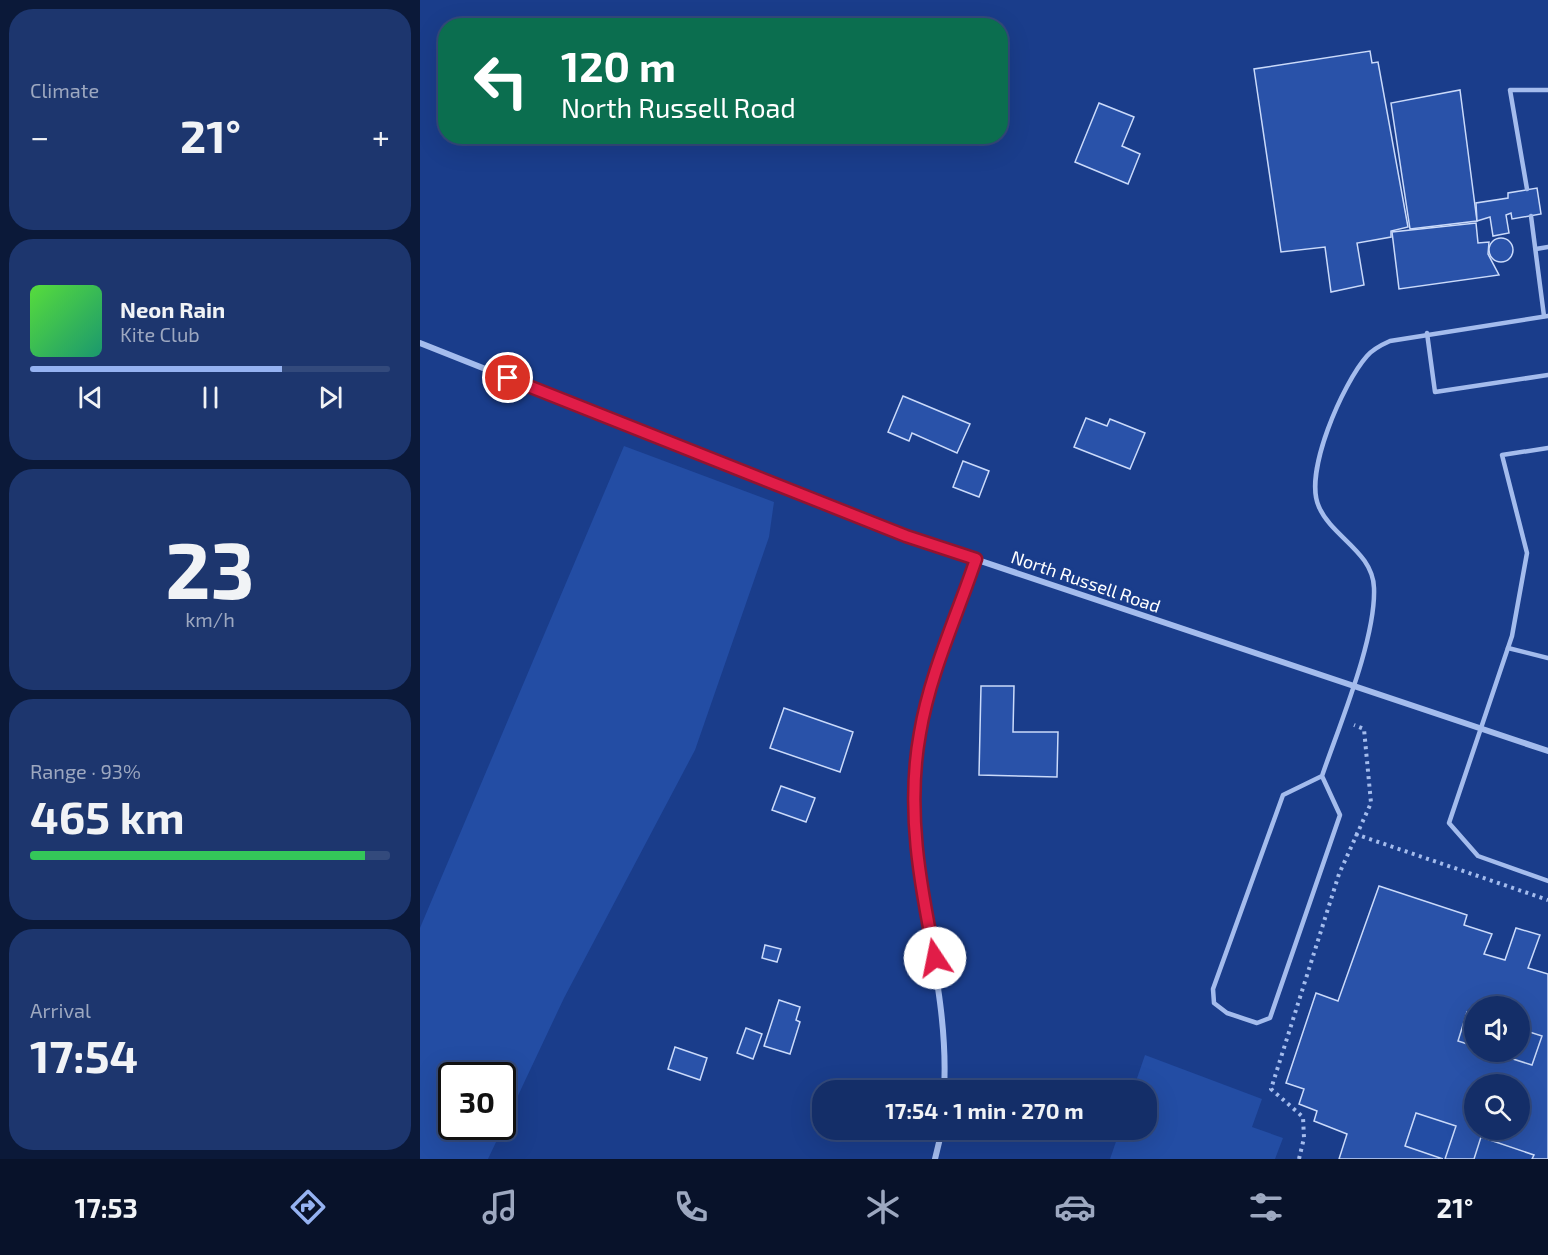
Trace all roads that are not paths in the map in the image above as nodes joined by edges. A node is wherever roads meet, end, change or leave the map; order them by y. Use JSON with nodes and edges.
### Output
{"nodes":[{"id":1,"x":1548,"y":90,"type":"edge"},
{"id":2,"x":1527,"y":189,"type":"dead end"},
{"id":3,"x":1531,"y":216,"type":"dead end"},
{"id":4,"x":1548,"y":247,"type":"edge"},
{"id":5,"x":1536,"y":249,"type":"junction"},
{"id":6,"x":1546,"y":316,"type":"edge"},
{"id":7,"x":1427,"y":333,"type":"junction"},
{"id":8,"x":420,"y":343,"type":"edge"},
{"id":9,"x":1548,"y":375,"type":"edge"},
{"id":10,"x":1548,"y":448,"type":"edge"},
{"id":11,"x":976,"y":559,"type":"junction"},
{"id":12,"x":1508,"y":648,"type":"junction"},
{"id":13,"x":1548,"y":658,"type":"edge"},
{"id":14,"x":1353,"y":686,"type":"junction"},
{"id":15,"x":1481,"y":729,"type":"junction"},
{"id":16,"x":1548,"y":751,"type":"edge"},
{"id":17,"x":1322,"y":776,"type":"junction"},
{"id":18,"x":1548,"y":881,"type":"edge"},
{"id":19,"x":944,"y":1080,"type":"edge"},
{"id":20,"x":940,"y":1140,"type":"edge"},
{"id":21,"x":935,"y":1159,"type":"edge"}],
"edges":[{"from":1,"to":2,"type":"lane"},
{"from":3,"to":5,"type":"lane"},
{"from":4,"to":5,"type":"lane"},
{"from":5,"to":6,"type":"lane"},
{"from":6,"to":7,"type":"lane"},
{"from":7,"to":9,"type":"lane"},
{"from":7,"to":14,"type":"lane"},
{"from":8,"to":11,"type":"street","name":"North Russell Road"},
{"from":10,"to":12,"type":"lane"},
{"from":11,"to":14,"type":"street","name":"North Russell Road"},
{"from":11,"to":19,"type":"street"},
{"from":12,"to":13,"type":"lane"},
{"from":12,"to":15,"type":"lane"},
{"from":14,"to":15,"type":"street","name":"North Russell Road"},
{"from":14,"to":17,"type":"lane"},
{"from":15,"to":16,"type":"street","name":"North Russell Road"},
{"from":15,"to":18,"type":"lane"},
{"from":17,"to":17,"type":"lane"},
{"from":20,"to":21,"type":"street"}]}
